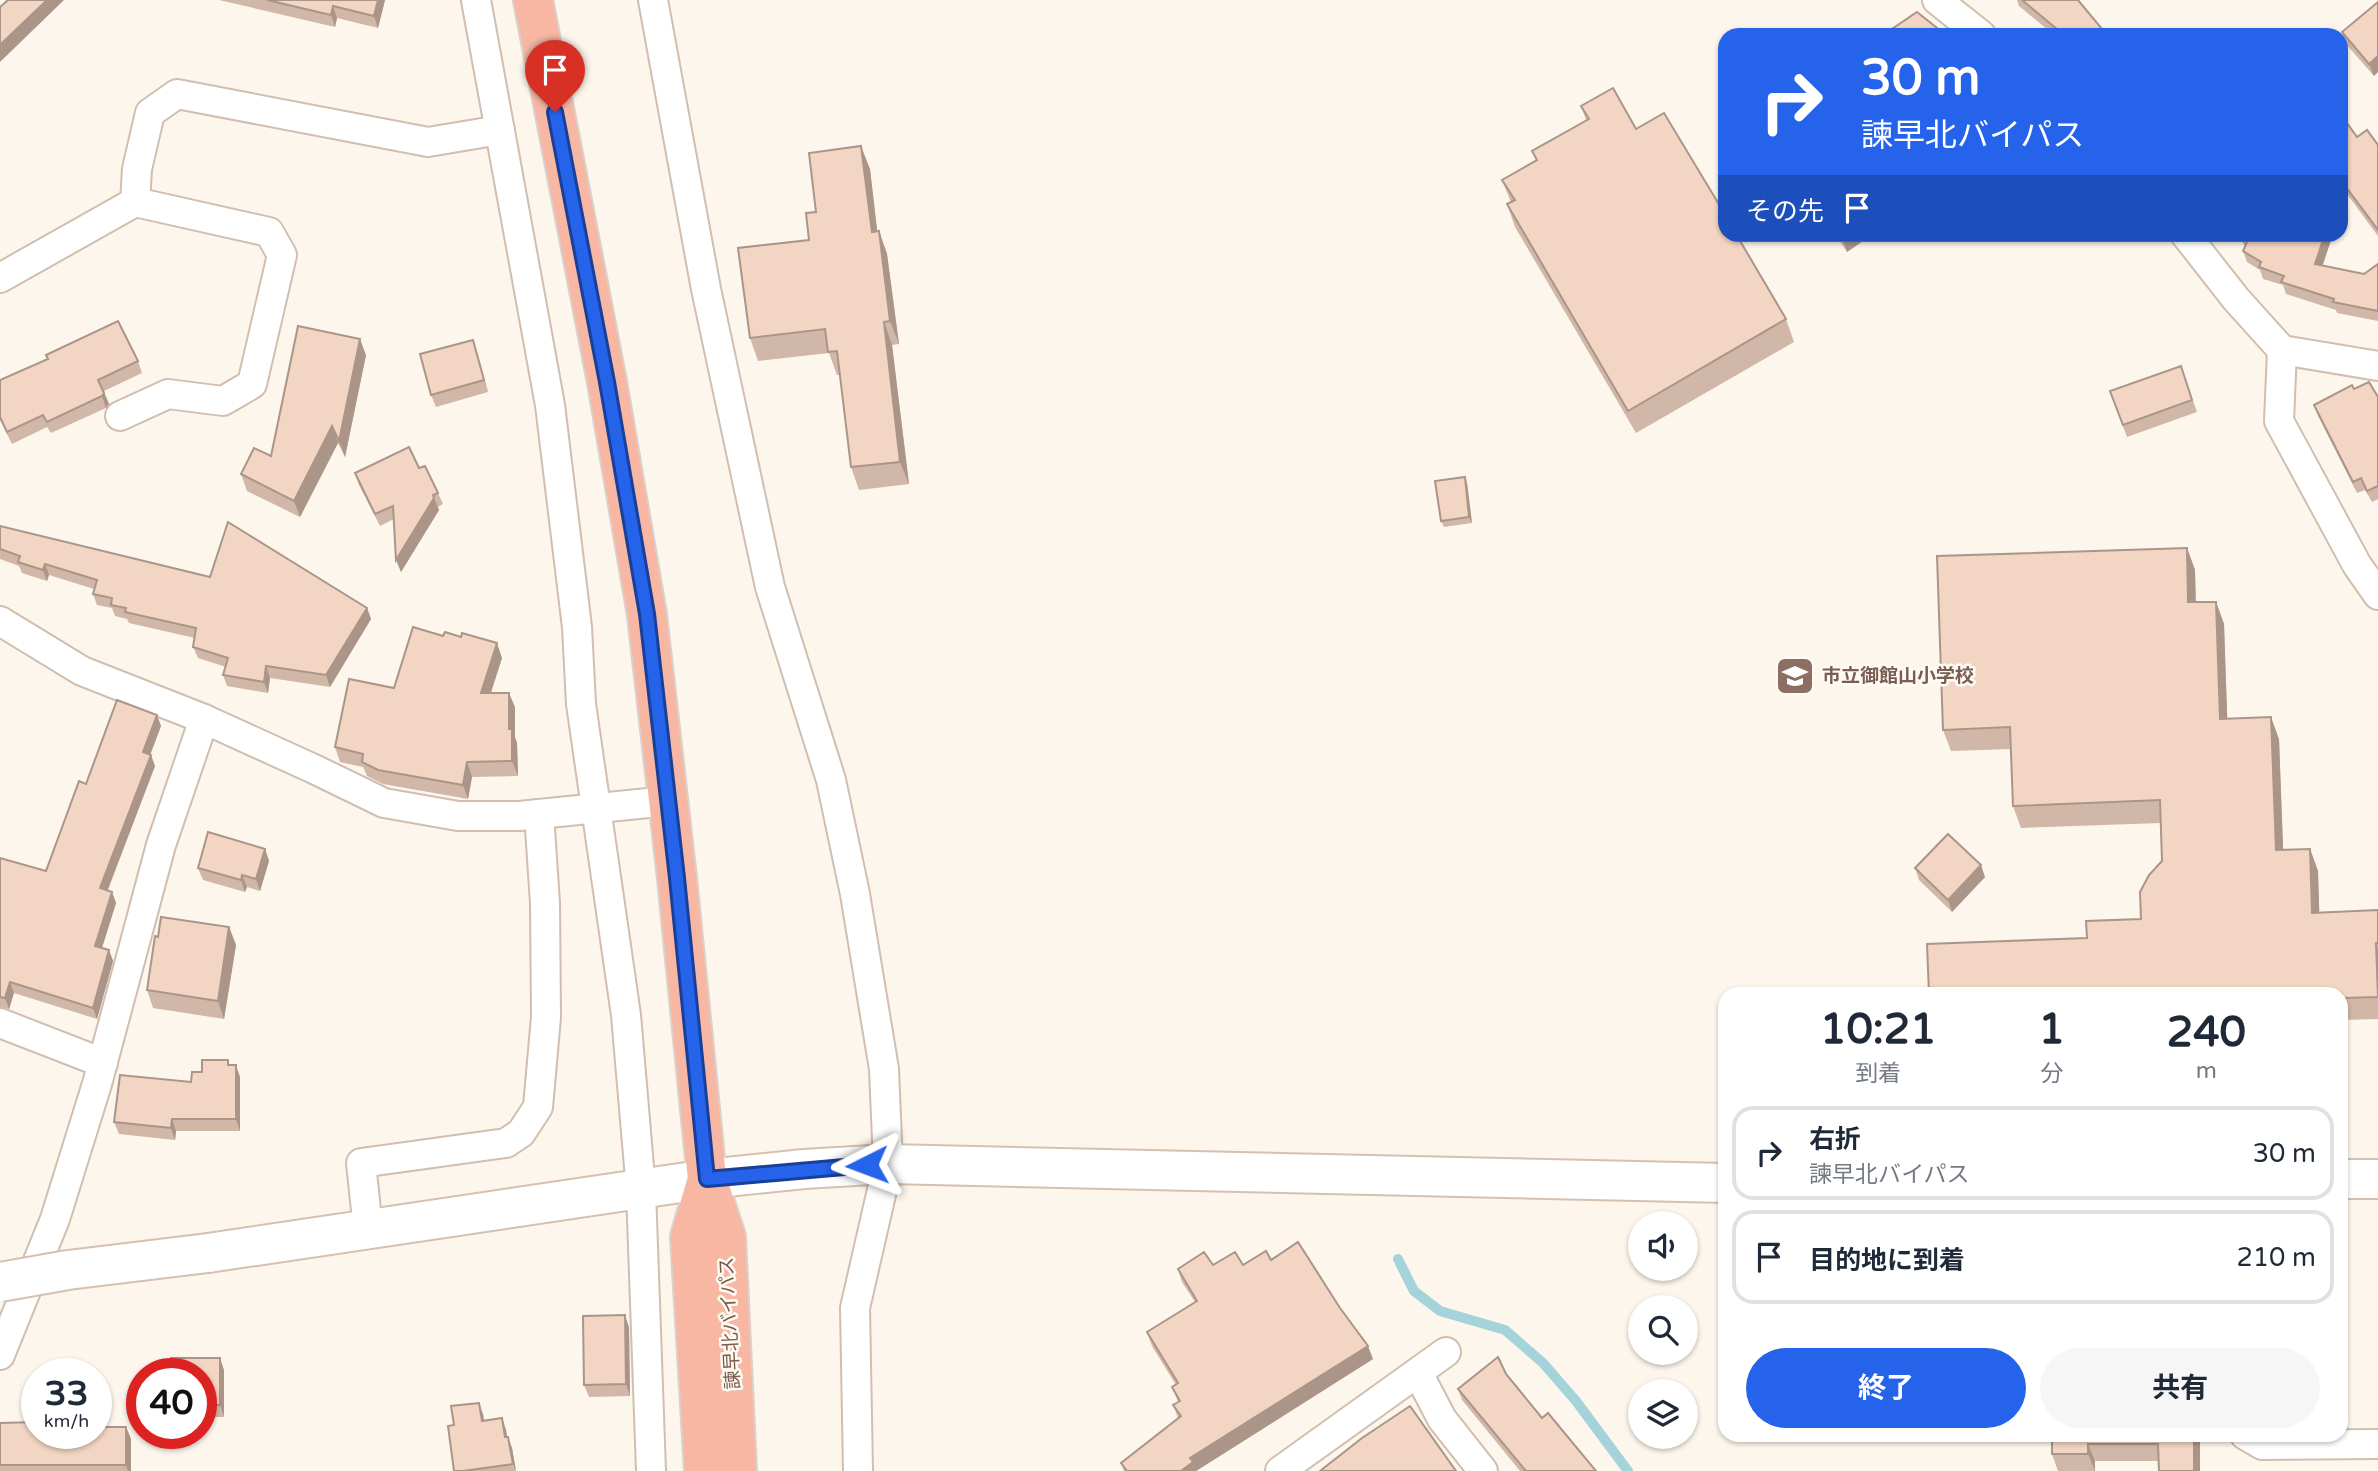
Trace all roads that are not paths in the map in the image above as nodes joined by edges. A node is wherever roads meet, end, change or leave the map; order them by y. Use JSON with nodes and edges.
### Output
{"nodes":[{"id":1,"x":476,"y":0,"type":"edge"},
{"id":2,"x":533,"y":0,"type":"edge"},
{"id":3,"x":653,"y":0,"type":"edge"},
{"id":4,"x":1937,"y":0,"type":"edge"},
{"id":5,"x":1972,"y":28,"type":"edge"},
{"id":6,"x":500,"y":130,"type":"junction"},
{"id":7,"x":135,"y":202,"type":"junction"},
{"id":8,"x":2191,"y":242,"type":"edge"},
{"id":9,"x":0,"y":278,"type":"edge"},
{"id":10,"x":2282,"y":350,"type":"junction"},
{"id":11,"x":2378,"y":366,"type":"edge"},
{"id":12,"x":120,"y":416,"type":"dead end"},
{"id":13,"x":2378,"y":595,"type":"edge"},
{"id":14,"x":0,"y":621,"type":"edge"},
{"id":15,"x":204,"y":719,"type":"junction"},
{"id":16,"x":668,"y":801,"type":"junction"},
{"id":17,"x":596,"y":808,"type":"junction"},
{"id":18,"x":539,"y":814,"type":"junction"},
{"id":19,"x":0,"y":1023,"type":"edge"},
{"id":20,"x":103,"y":1063,"type":"junction"},
{"id":21,"x":888,"y":1164,"type":"junction"},
{"id":22,"x":707,"y":1179,"type":"junction"},
{"id":23,"x":2348,"y":1179,"type":"edge"},
{"id":24,"x":2378,"y":1179,"type":"edge"},
{"id":25,"x":1718,"y":1183,"type":"edge"},
{"id":26,"x":641,"y":1190,"type":"junction"},
{"id":27,"x":368,"y":1229,"type":"junction"},
{"id":28,"x":0,"y":1282,"type":"edge"},
{"id":29,"x":1446,"y":1352,"type":"dead end"},
{"id":30,"x":0,"y":1355,"type":"edge"},
{"id":31,"x":1418,"y":1373,"type":"junction"},
{"id":32,"x":2257,"y":1442,"type":"edge"},
{"id":33,"x":2378,"y":1444,"type":"edge"},
{"id":34,"x":652,"y":1471,"type":"edge"},
{"id":35,"x":704,"y":1471,"type":"edge"},
{"id":36,"x":737,"y":1471,"type":"edge"},
{"id":37,"x":858,"y":1471,"type":"edge"},
{"id":38,"x":1280,"y":1471,"type":"edge"},
{"id":39,"x":1483,"y":1471,"type":"edge"}],
"edges":[{"from":1,"to":6,"type":"street"},
{"from":2,"to":16,"type":"highway","name":"諫早北バイパス"},
{"from":3,"to":21,"type":"street"},
{"from":4,"to":5,"type":"street"},
{"from":6,"to":7,"type":"street"},
{"from":6,"to":17,"type":"street"},
{"from":7,"to":9,"type":"street"},
{"from":7,"to":12,"type":"street"},
{"from":8,"to":10,"type":"street"},
{"from":10,"to":11,"type":"street"},
{"from":10,"to":13,"type":"street"},
{"from":14,"to":15,"type":"street"},
{"from":15,"to":18,"type":"street"},
{"from":15,"to":20,"type":"street"},
{"from":16,"to":17,"type":"street"},
{"from":16,"to":22,"type":"highway","name":"諫早北バイパス"},
{"from":17,"to":18,"type":"street"},
{"from":17,"to":26,"type":"street"},
{"from":18,"to":27,"type":"street"},
{"from":19,"to":20,"type":"street"},
{"from":20,"to":30,"type":"street"},
{"from":21,"to":22,"type":"street"},
{"from":21,"to":25,"type":"street"},
{"from":21,"to":37,"type":"street"},
{"from":22,"to":26,"type":"street"},
{"from":22,"to":35,"type":"highway","name":"諫早北バイパス"},
{"from":22,"to":36,"type":"highway","name":"諫早北バイパス"},
{"from":23,"to":24,"type":"street"},
{"from":26,"to":27,"type":"street"},
{"from":26,"to":34,"type":"street"},
{"from":27,"to":28,"type":"street","bridge":true},
{"from":29,"to":31,"type":"street"},
{"from":31,"to":38,"type":"street"},
{"from":31,"to":39,"type":"street"},
{"from":32,"to":33,"type":"street"}]}
